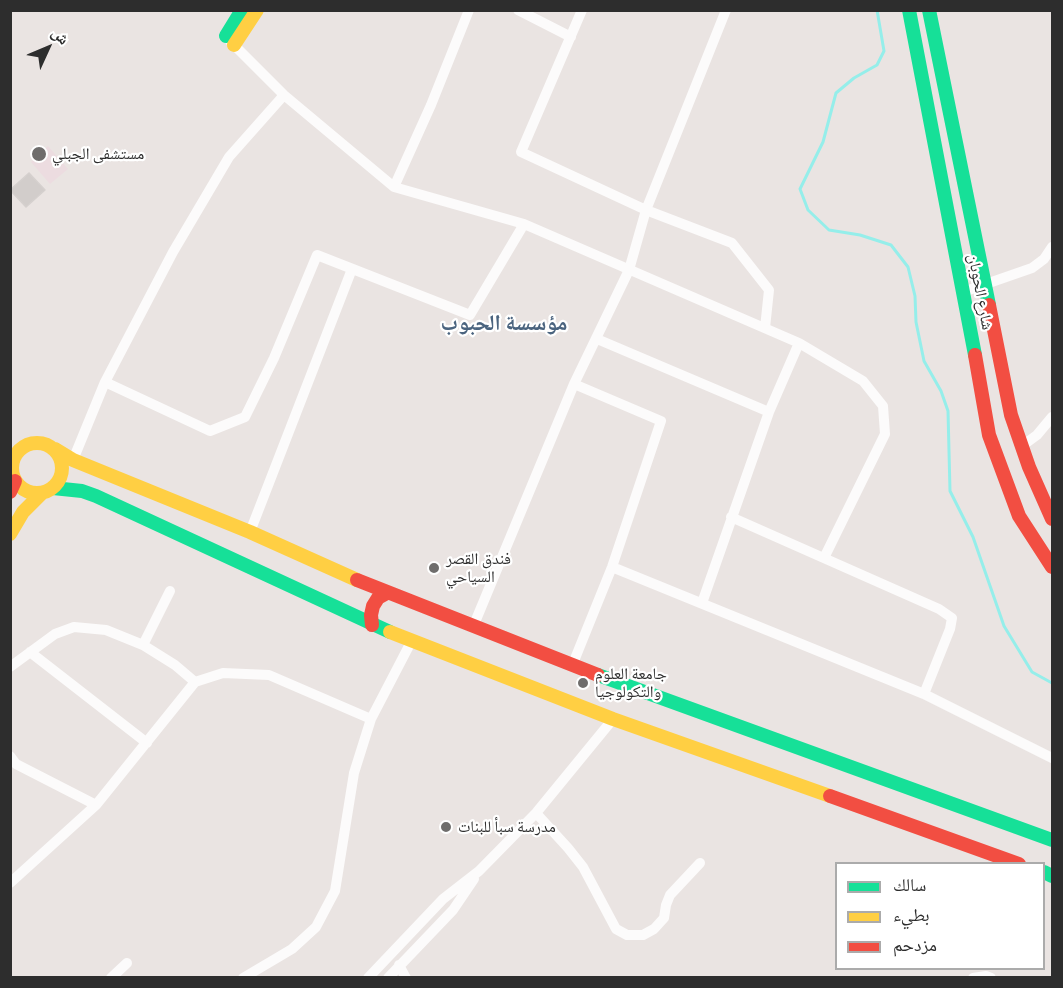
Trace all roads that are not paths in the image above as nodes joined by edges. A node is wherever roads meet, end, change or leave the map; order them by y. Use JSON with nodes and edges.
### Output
{"nodes":[{"id":1,"x":242,"y":10,"type":"edge"},
{"id":2,"x":257,"y":10,"type":"edge"},
{"id":3,"x":469,"y":10,"type":"edge"},
{"id":4,"x":518,"y":10,"type":"edge"},
{"id":5,"x":582,"y":10,"type":"edge"},
{"id":6,"x":726,"y":10,"type":"edge"},
{"id":7,"x":909,"y":10,"type":"edge"},
{"id":8,"x":929,"y":10,"type":"edge"},
{"id":9,"x":571,"y":37,"type":"junction"},
{"id":10,"x":230,"y":40,"type":"junction"},
{"id":11,"x":284,"y":94,"type":"junction"},
{"id":12,"x":394,"y":187,"type":"junction"},
{"id":13,"x":646,"y":210,"type":"junction"},
{"id":14,"x":524,"y":225,"type":"junction"},
{"id":15,"x":1053,"y":247,"type":"edge"},
{"id":16,"x":352,"y":269,"type":"junction"},
{"id":17,"x":629,"y":270,"type":"junction"},
{"id":18,"x":984,"y":285,"type":"junction"},
{"id":19,"x":963,"y":292,"type":"junction"},
{"id":20,"x":765,"y":328,"type":"junction"},
{"id":21,"x":597,"y":339,"type":"junction"},
{"id":22,"x":799,"y":343,"type":"junction"},
{"id":23,"x":105,"y":382,"type":"junction"},
{"id":24,"x":574,"y":384,"type":"junction"},
{"id":25,"x":769,"y":412,"type":"junction"},
{"id":26,"x":1053,"y":417,"type":"edge"},
{"id":27,"x":1022,"y":446,"type":"junction"},
{"id":28,"x":55,"y":449,"type":"junction"},
{"id":29,"x":73,"y":460,"type":"junction"},
{"id":30,"x":13,"y":486,"type":"edge"},
{"id":31,"x":47,"y":490,"type":"junction"},
{"id":32,"x":731,"y":517,"type":"junction"},
{"id":33,"x":1053,"y":519,"type":"edge"},
{"id":34,"x":250,"y":532,"type":"junction"},
{"id":35,"x":10,"y":534,"type":"edge"},
{"id":36,"x":824,"y":558,"type":"junction"},
{"id":37,"x":612,"y":567,"type":"junction"},
{"id":38,"x":1053,"y":567,"type":"edge"},
{"id":39,"x":170,"y":591,"type":"dead end"},
{"id":40,"x":387,"y":593,"type":"junction"},
{"id":41,"x":702,"y":603,"type":"junction"},
{"id":42,"x":372,"y":625,"type":"junction"},
{"id":43,"x":473,"y":627,"type":"junction"},
{"id":44,"x":411,"y":642,"type":"junction"},
{"id":45,"x":143,"y":645,"type":"junction"},
{"id":46,"x":30,"y":652,"type":"junction"},
{"id":47,"x":573,"y":666,"type":"junction"},
{"id":48,"x":10,"y":667,"type":"edge"},
{"id":49,"x":195,"y":682,"type":"junction"},
{"id":50,"x":924,"y":694,"type":"junction"},
{"id":51,"x":371,"y":719,"type":"junction"},
{"id":52,"x":613,"y":719,"type":"junction"},
{"id":53,"x":147,"y":743,"type":"junction"},
{"id":54,"x":10,"y":756,"type":"edge"},
{"id":55,"x":1053,"y":758,"type":"edge"},
{"id":56,"x":96,"y":805,"type":"junction"},
{"id":57,"x":536,"y":813,"type":"junction"},
{"id":58,"x":1053,"y":840,"type":"edge"},
{"id":59,"x":1013,"y":862,"type":"edge"},
{"id":60,"x":700,"y":863,"type":"dead end"},
{"id":61,"x":479,"y":871,"type":"junction"},
{"id":62,"x":10,"y":883,"type":"edge"},
{"id":63,"x":127,"y":963,"type":"dead end"},
{"id":64,"x":399,"y":965,"type":"junction"},
{"id":65,"x":111,"y":978,"type":"edge"},
{"id":66,"x":243,"y":978,"type":"edge"},
{"id":67,"x":368,"y":978,"type":"edge"},
{"id":68,"x":387,"y":978,"type":"edge"},
{"id":69,"x":406,"y":978,"type":"edge"},
{"id":70,"x":973,"y":978,"type":"edge"},
{"id":71,"x":992,"y":978,"type":"edge"}],
"edges":[{"from":1,"to":10,"type":"main road"},
{"from":2,"to":10,"type":"main road"},
{"from":3,"to":12,"type":"street"},
{"from":4,"to":9,"type":"street"},
{"from":5,"to":9,"type":"street"},
{"from":6,"to":13,"type":"street"},
{"from":7,"to":19,"type":"main road","name":"شارع الحوبان"},
{"from":8,"to":18,"type":"main road","name":"شارع الحوبان"},
{"from":9,"to":13,"type":"street"},
{"from":10,"to":11,"type":"street"},
{"from":11,"to":12,"type":"street"},
{"from":11,"to":23,"type":"street"},
{"from":12,"to":14,"type":"street"},
{"from":13,"to":17,"type":"street"},
{"from":13,"to":20,"type":"street"},
{"from":14,"to":16,"type":"street"},
{"from":14,"to":17,"type":"street"},
{"from":15,"to":18,"type":"street"},
{"from":16,"to":23,"type":"street"},
{"from":16,"to":34,"type":"street"},
{"from":17,"to":20,"type":"street"},
{"from":17,"to":21,"type":"street"},
{"from":18,"to":19,"type":"street"},
{"from":18,"to":27,"type":"main road","name":"شارع الحوبان"},
{"from":19,"to":38,"type":"main road","name":"شارع الحوبان"},
{"from":20,"to":22,"type":"street"},
{"from":21,"to":24,"type":"street"},
{"from":21,"to":25,"type":"street"},
{"from":22,"to":25,"type":"street"},
{"from":22,"to":36,"type":"street"},
{"from":23,"to":29,"type":"street"},
{"from":24,"to":37,"type":"street"},
{"from":24,"to":43,"type":"street"},
{"from":25,"to":32,"type":"street"},
{"from":26,"to":27,"type":"street"},
{"from":27,"to":33,"type":"main road","name":"شارع الحوبان"},
{"from":28,"to":29,"type":"main road"},
{"from":28,"to":30,"type":"main road"},
{"from":28,"to":31,"type":"main road"},
{"from":29,"to":34,"type":"main road"},
{"from":30,"to":31,"type":"main road"},
{"from":31,"to":35,"type":"main road"},
{"from":31,"to":42,"type":"main road"},
{"from":32,"to":36,"type":"street"},
{"from":32,"to":41,"type":"street"},
{"from":34,"to":40,"type":"main road"},
{"from":36,"to":50,"type":"street"},
{"from":37,"to":41,"type":"street"},
{"from":37,"to":47,"type":"street"},
{"from":39,"to":45,"type":"street"},
{"from":40,"to":42,"type":"main road"},
{"from":40,"to":43,"type":"main road"},
{"from":41,"to":50,"type":"street"},
{"from":42,"to":44,"type":"main road"},
{"from":43,"to":47,"type":"main road"},
{"from":44,"to":51,"type":"street"},
{"from":44,"to":52,"type":"main road"},
{"from":45,"to":46,"type":"street"},
{"from":45,"to":49,"type":"street"},
{"from":46,"to":48,"type":"street"},
{"from":46,"to":53,"type":"street"},
{"from":47,"to":58,"type":"main road"},
{"from":49,"to":51,"type":"street"},
{"from":49,"to":53,"type":"street"},
{"from":50,"to":55,"type":"street"},
{"from":51,"to":66,"type":"street"},
{"from":52,"to":57,"type":"street"},
{"from":52,"to":59,"type":"main road"},
{"from":53,"to":56,"type":"street"},
{"from":54,"to":56,"type":"street"},
{"from":56,"to":62,"type":"street"},
{"from":57,"to":60,"type":"street"},
{"from":57,"to":61,"type":"street"},
{"from":61,"to":64,"type":"street"},
{"from":61,"to":67,"type":"street"},
{"from":63,"to":65,"type":"street"},
{"from":64,"to":68,"type":"street"},
{"from":64,"to":69,"type":"street"},
{"from":70,"to":71,"type":"street"}]}
